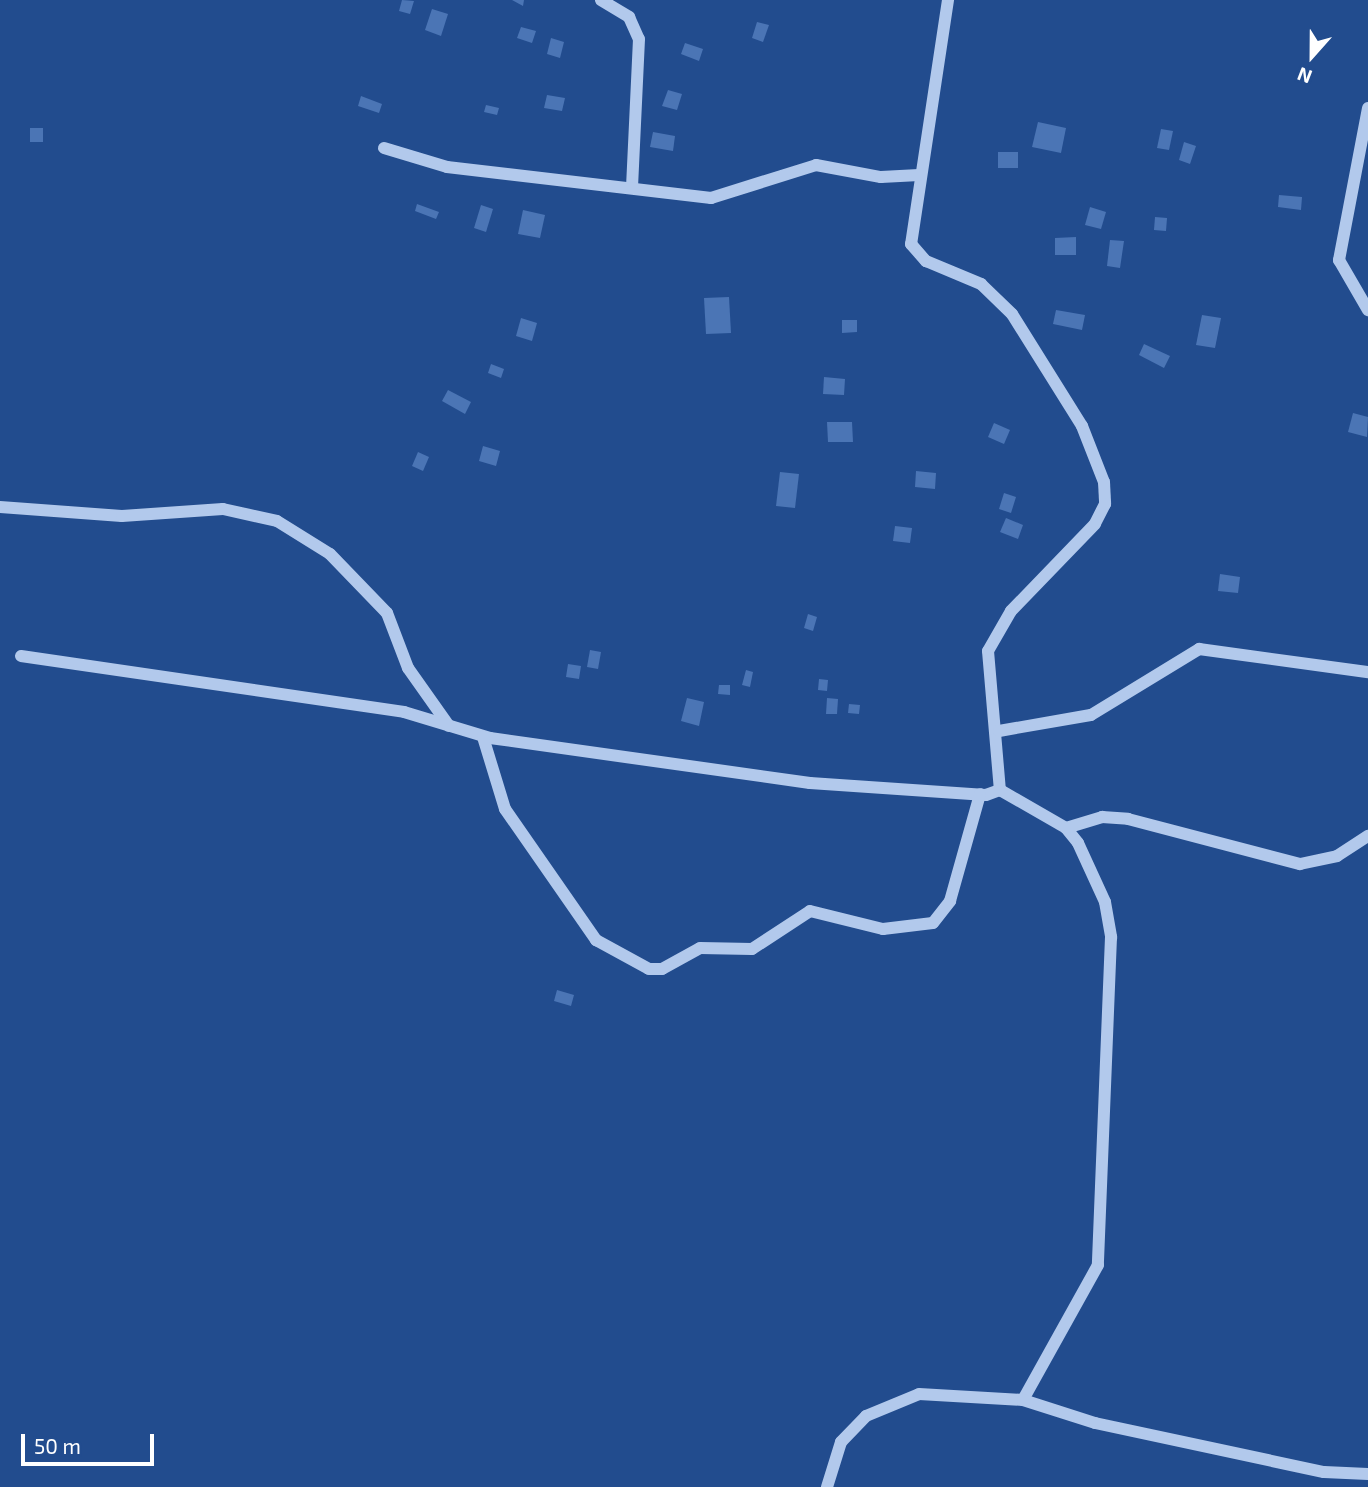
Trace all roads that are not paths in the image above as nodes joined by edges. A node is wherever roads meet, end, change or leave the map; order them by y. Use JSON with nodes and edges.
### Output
{"nodes":[{"id":1,"x":601,"y":0,"type":"edge"},
{"id":2,"x":948,"y":0,"type":"edge"},
{"id":3,"x":1368,"y":108,"type":"edge"},
{"id":4,"x":384,"y":148,"type":"dead end"},
{"id":5,"x":919,"y":175,"type":"junction"},
{"id":6,"x":632,"y":187,"type":"junction"},
{"id":7,"x":1368,"y":310,"type":"edge"},
{"id":8,"x":0,"y":507,"type":"edge"},
{"id":9,"x":21,"y":656,"type":"dead end"},
{"id":10,"x":1368,"y":672,"type":"edge"},
{"id":11,"x":449,"y":726,"type":"junction"},
{"id":12,"x":999,"y":731,"type":"junction"},
{"id":13,"x":483,"y":737,"type":"junction"},
{"id":14,"x":1000,"y":790,"type":"junction"},
{"id":15,"x":980,"y":794,"type":"junction"},
{"id":16,"x":1066,"y":828,"type":"junction"},
{"id":17,"x":1368,"y":836,"type":"edge"},
{"id":18,"x":1023,"y":1400,"type":"junction"},
{"id":19,"x":1368,"y":1474,"type":"edge"},
{"id":20,"x":827,"y":1487,"type":"edge"}],
"edges":[{"from":1,"to":6,"type":"street"},
{"from":2,"to":5,"type":"street"},
{"from":3,"to":7,"type":"street"},
{"from":4,"to":6,"type":"street"},
{"from":5,"to":6,"type":"street"},
{"from":5,"to":12,"type":"street"},
{"from":8,"to":11,"type":"street"},
{"from":9,"to":11,"type":"street"},
{"from":10,"to":12,"type":"street"},
{"from":11,"to":13,"type":"street"},
{"from":12,"to":14,"type":"street"},
{"from":13,"to":15,"type":"street"},
{"from":13,"to":15,"type":"street"},
{"from":14,"to":15,"type":"street"},
{"from":14,"to":16,"type":"street"},
{"from":16,"to":17,"type":"street"},
{"from":16,"to":18,"type":"street"},
{"from":18,"to":19,"type":"street"},
{"from":18,"to":20,"type":"street"}]}
